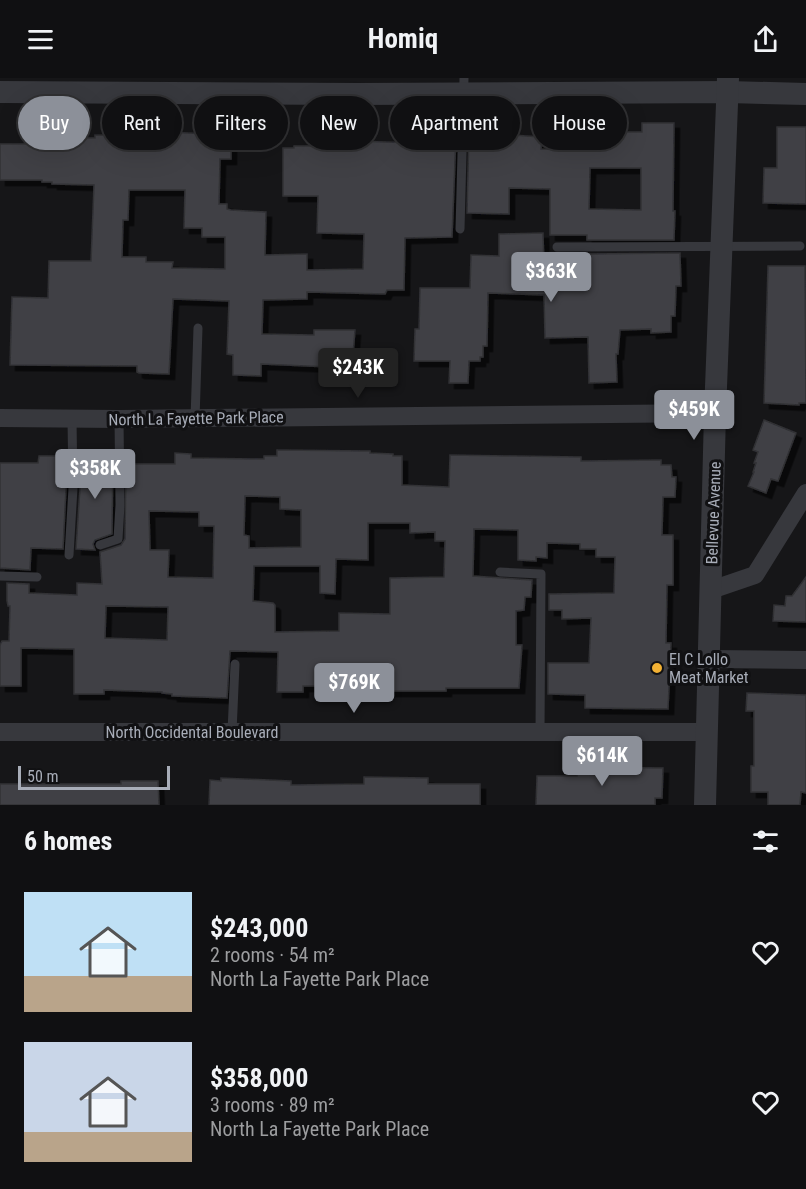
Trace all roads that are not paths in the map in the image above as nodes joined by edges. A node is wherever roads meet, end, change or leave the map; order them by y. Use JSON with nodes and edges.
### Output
{"nodes":[{"id":1,"x":118,"y":85,"type":"edge"},
{"id":2,"x":728,"y":85,"type":"edge"},
{"id":3,"x":463,"y":86,"type":"edge"},
{"id":4,"x":0,"y":92,"type":"edge"},
{"id":5,"x":806,"y":94,"type":"edge"},
{"id":6,"x":460,"y":229,"type":"dead end"},
{"id":7,"x":800,"y":246,"type":"dead end"},
{"id":8,"x":557,"y":247,"type":"dead end"},
{"id":9,"x":721,"y":247,"type":"junction"},
{"id":10,"x":198,"y":328,"type":"dead end"},
{"id":11,"x":715,"y":412,"type":"junction"},
{"id":12,"x":0,"y":418,"type":"edge"},
{"id":13,"x":72,"y":419,"type":"junction"},
{"id":14,"x":119,"y":419,"type":"junction"},
{"id":15,"x":195,"y":419,"type":"junction"},
{"id":16,"x":806,"y":493,"type":"edge"},
{"id":17,"x":100,"y":545,"type":"dead end"},
{"id":18,"x":69,"y":555,"type":"dead end"},
{"id":19,"x":500,"y":572,"type":"dead end"},
{"id":20,"x":0,"y":576,"type":"edge"},
{"id":21,"x":37,"y":577,"type":"dead end"},
{"id":22,"x":711,"y":590,"type":"junction"},
{"id":23,"x":708,"y":659,"type":"junction"},
{"id":24,"x":806,"y":660,"type":"edge"},
{"id":25,"x":235,"y":664,"type":"dead end"},
{"id":26,"x":0,"y":732,"type":"edge"},
{"id":27,"x":232,"y":732,"type":"junction"},
{"id":28,"x":540,"y":732,"type":"junction"},
{"id":29,"x":707,"y":732,"type":"junction"},
{"id":30,"x":705,"y":805,"type":"edge"}],
"edges":[{"from":1,"to":3,"type":"street"},
{"from":1,"to":4,"type":"street"},
{"from":2,"to":3,"type":"street"},
{"from":2,"to":5,"type":"street"},
{"from":2,"to":9,"type":"street","name":"Bellevue Avenue"},
{"from":3,"to":6,"type":"lane"},
{"from":7,"to":9,"type":"lane"},
{"from":8,"to":9,"type":"lane"},
{"from":9,"to":11,"type":"street","name":"Bellevue Avenue"},
{"from":10,"to":15,"type":"lane"},
{"from":11,"to":15,"type":"street","name":"North La Fayette Park Place"},
{"from":11,"to":22,"type":"street","name":"Bellevue Avenue"},
{"from":12,"to":13,"type":"street","name":"North La Fayette Park Place"},
{"from":13,"to":14,"type":"street","name":"North La Fayette Park Place"},
{"from":13,"to":18,"type":"lane"},
{"from":14,"to":15,"type":"street","name":"North La Fayette Park Place"},
{"from":14,"to":17,"type":"lane"},
{"from":16,"to":22,"type":"street"},
{"from":19,"to":28,"type":"lane"},
{"from":20,"to":21,"type":"lane"},
{"from":22,"to":23,"type":"street","name":"Bellevue Avenue"},
{"from":23,"to":24,"type":"street"},
{"from":23,"to":29,"type":"street","name":"Bellevue Avenue"},
{"from":25,"to":27,"type":"lane"},
{"from":26,"to":27,"type":"street","name":"North Occidental Boulevard"},
{"from":27,"to":28,"type":"street","name":"North Occidental Boulevard"},
{"from":28,"to":29,"type":"street","name":"North Occidental Boulevard"},
{"from":29,"to":30,"type":"street","name":"Bellevue Avenue"}]}
